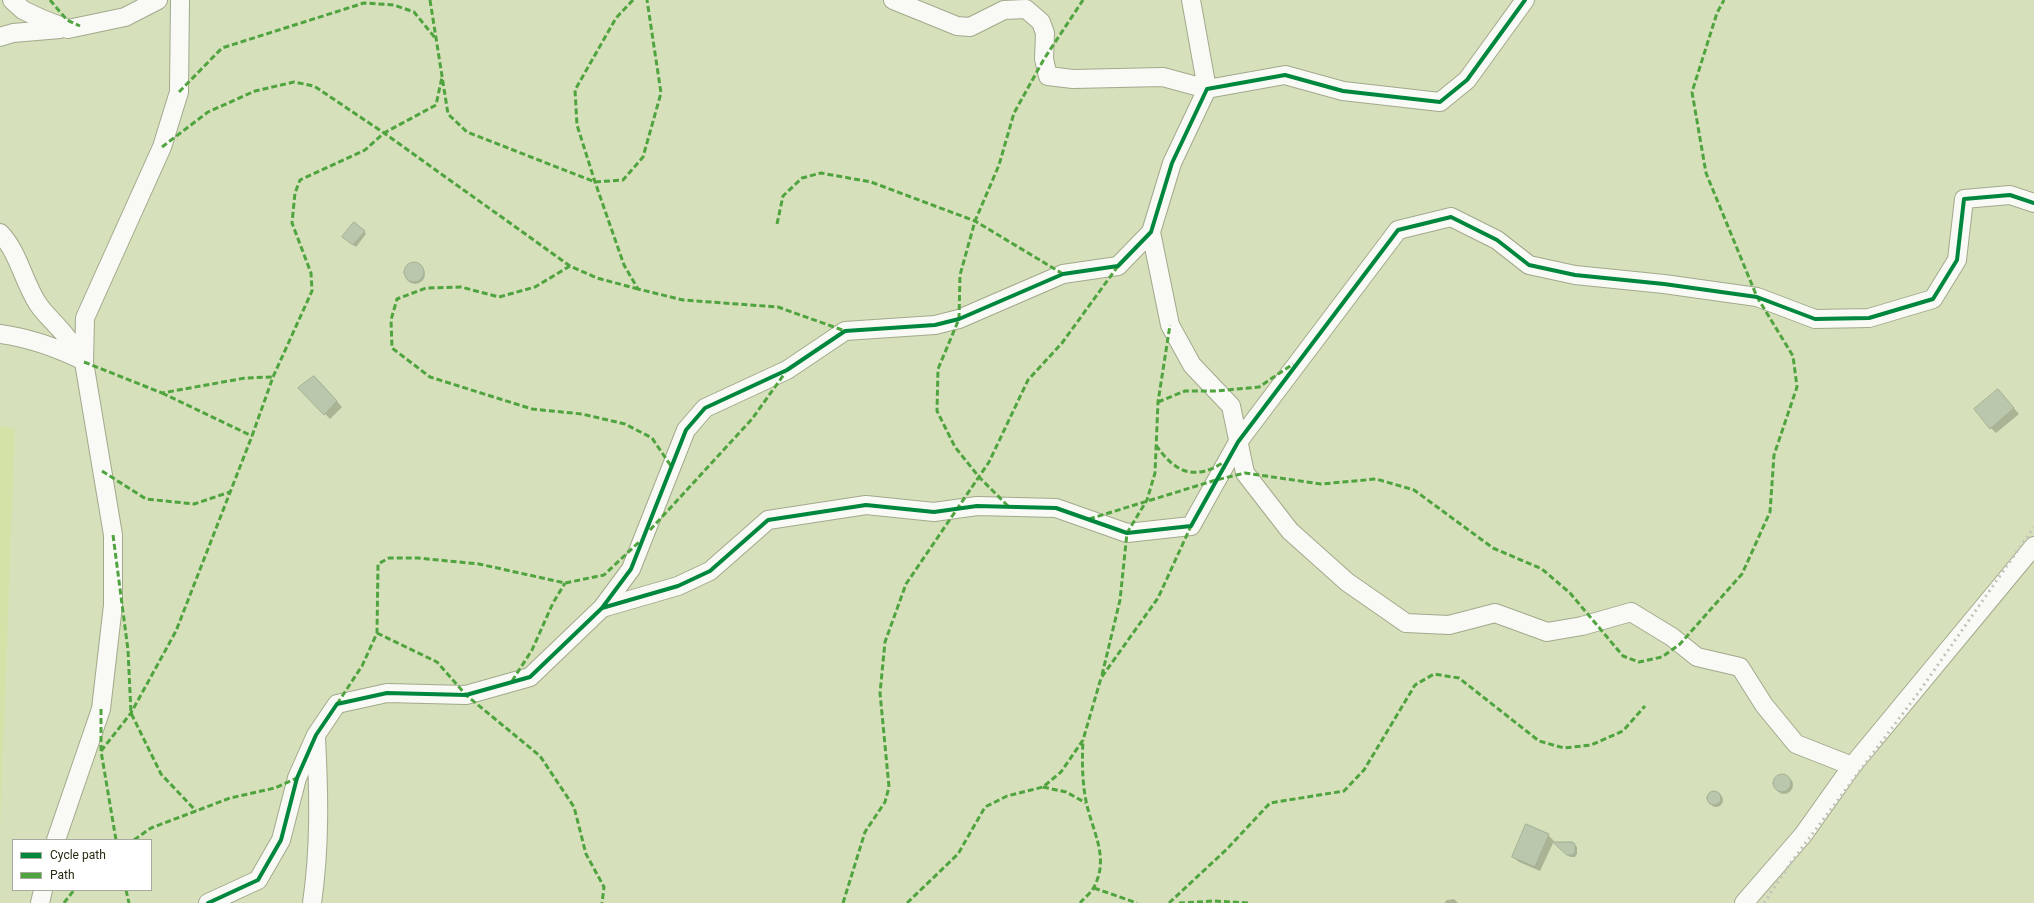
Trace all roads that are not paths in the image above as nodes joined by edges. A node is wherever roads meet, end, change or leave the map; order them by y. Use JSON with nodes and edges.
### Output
{"nodes":[{"id":1,"x":12,"y":0,"type":"edge"},
{"id":2,"x":158,"y":0,"type":"edge"},
{"id":3,"x":180,"y":0,"type":"edge"},
{"id":4,"x":893,"y":0,"type":"edge"},
{"id":5,"x":1191,"y":0,"type":"edge"},
{"id":6,"x":1526,"y":0,"type":"edge"},
{"id":7,"x":68,"y":29,"type":"junction"},
{"id":8,"x":0,"y":37,"type":"edge"},
{"id":9,"x":1207,"y":89,"type":"junction"},
{"id":10,"x":2034,"y":203,"type":"edge"},
{"id":11,"x":1151,"y":232,"type":"junction"},
{"id":12,"x":0,"y":233,"type":"edge"},
{"id":13,"x":0,"y":334,"type":"edge"},
{"id":14,"x":84,"y":362,"type":"junction"},
{"id":15,"x":1238,"y":442,"type":"junction"},
{"id":16,"x":2034,"y":546,"type":"edge"},
{"id":17,"x":602,"y":608,"type":"junction"},
{"id":18,"x":316,"y":736,"type":"junction"},
{"id":19,"x":1852,"y":766,"type":"junction"},
{"id":20,"x":56,"y":839,"type":"edge"},
{"id":21,"x":43,"y":891,"type":"edge"},
{"id":22,"x":40,"y":903,"type":"edge"},
{"id":23,"x":208,"y":903,"type":"edge"},
{"id":24,"x":312,"y":903,"type":"edge"},
{"id":25,"x":1744,"y":903,"type":"edge"}],
"edges":[{"from":1,"to":7,"type":"street"},
{"from":2,"to":7,"type":"street"},
{"from":3,"to":14,"type":"street"},
{"from":4,"to":9,"type":"street"},
{"from":5,"to":9,"type":"street"},
{"from":6,"to":9,"type":"street"},
{"from":7,"to":8,"type":"street"},
{"from":9,"to":11,"type":"street"},
{"from":10,"to":15,"type":"street"},
{"from":11,"to":15,"type":"street"},
{"from":11,"to":17,"type":"street"},
{"from":12,"to":14,"type":"street"},
{"from":13,"to":14,"type":"street"},
{"from":14,"to":20,"type":"street"},
{"from":15,"to":17,"type":"street"},
{"from":15,"to":19,"type":"street"},
{"from":16,"to":19,"type":"street"},
{"from":17,"to":18,"type":"street"},
{"from":18,"to":23,"type":"street"},
{"from":18,"to":24,"type":"street"},
{"from":19,"to":25,"type":"street"},
{"from":21,"to":22,"type":"street"}]}
